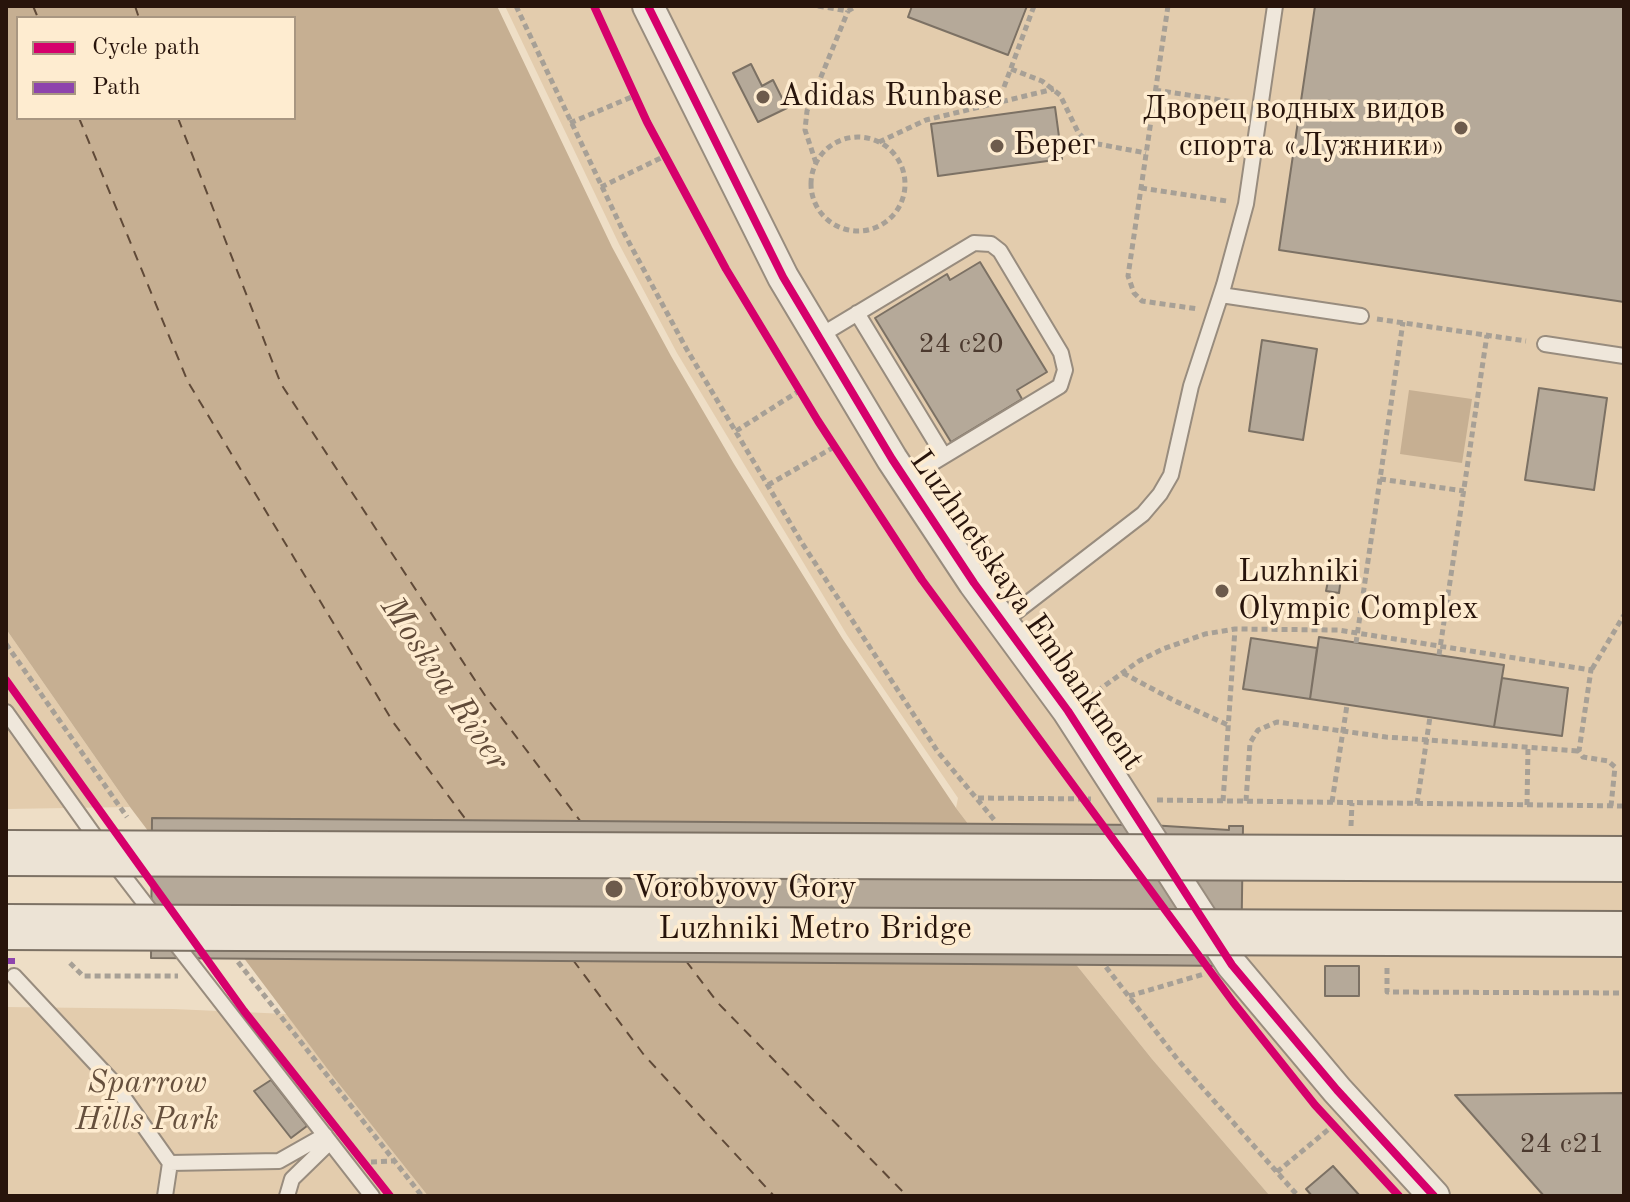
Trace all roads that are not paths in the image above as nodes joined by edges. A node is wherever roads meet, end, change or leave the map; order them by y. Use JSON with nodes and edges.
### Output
{"nodes":[{"id":1,"x":648,"y":6,"type":"edge"},
{"id":2,"x":1275,"y":6,"type":"edge"},
{"id":3,"x":1221,"y":295,"type":"junction"},
{"id":4,"x":857,"y":313,"type":"junction"},
{"id":5,"x":1361,"y":316,"type":"road end"},
{"id":6,"x":817,"y":337,"type":"junction"},
{"id":7,"x":1545,"y":344,"type":"road end"},
{"id":8,"x":1624,"y":356,"type":"edge"},
{"id":9,"x":944,"y":456,"type":"junction"},
{"id":10,"x":906,"y":479,"type":"junction"},
{"id":11,"x":1003,"y":622,"type":"junction"},
{"id":12,"x":6,"y":712,"type":"edge"},
{"id":13,"x":6,"y":853,"type":"edge"},
{"id":14,"x":1624,"y":859,"type":"edge"},
{"id":15,"x":6,"y":927,"type":"edge"},
{"id":16,"x":1624,"y":934,"type":"edge"},
{"id":17,"x":14,"y":976,"type":"dead end"},
{"id":18,"x":328,"y":1138,"type":"junction"},
{"id":19,"x":170,"y":1163,"type":"junction"},
{"id":20,"x":165,"y":1196,"type":"edge"},
{"id":21,"x":287,"y":1196,"type":"edge"},
{"id":22,"x":372,"y":1196,"type":"edge"},
{"id":23,"x":1434,"y":1196,"type":"edge"}],
"edges":[{"from":1,"to":6,"type":"street","name":"Luzhnetskaya Embankment"},
{"from":2,"to":3,"type":"lane"},
{"from":3,"to":5,"type":"lane"},
{"from":3,"to":11,"type":"lane"},
{"from":4,"to":6,"type":"lane"},
{"from":4,"to":9,"type":"lane"},
{"from":4,"to":9,"type":"lane"},
{"from":6,"to":10,"type":"street","name":"Luzhnetskaya Embankment"},
{"from":7,"to":8,"type":"lane"},
{"from":9,"to":10,"type":"lane"},
{"from":10,"to":11,"type":"street","name":"Luzhnetskaya Embankment"},
{"from":11,"to":23,"type":"street","name":"Luzhnetskaya Embankment"},
{"from":12,"to":18,"type":"lane"},
{"from":13,"to":14,"type":"main road","bridge":true},
{"from":15,"to":16,"type":"main road","name":"Luzhniki Metro Bridge","bridge":true},
{"from":17,"to":19,"type":"lane"},
{"from":18,"to":19,"type":"lane"},
{"from":18,"to":21,"type":"lane"},
{"from":18,"to":22,"type":"lane"},
{"from":19,"to":20,"type":"lane"}]}
